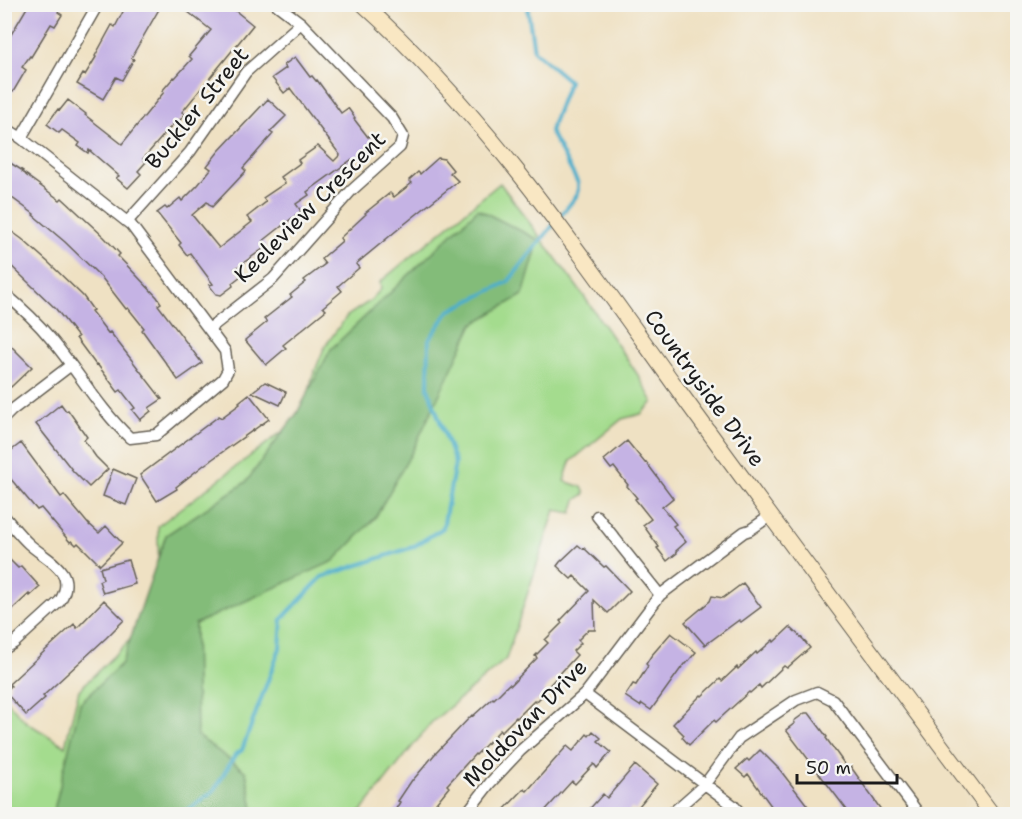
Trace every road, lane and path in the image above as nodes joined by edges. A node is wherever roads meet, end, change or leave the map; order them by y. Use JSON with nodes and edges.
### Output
{"nodes":[{"id":1,"x":98,"y":4,"type":"edge"},
{"id":2,"x":276,"y":4,"type":"edge"},
{"id":3,"x":363,"y":4,"type":"edge"},
{"id":4,"x":301,"y":23,"type":"junction"},
{"id":5,"x":4,"y":127,"type":"edge"},
{"id":6,"x":21,"y":138,"type":"junction"},
{"id":7,"x":127,"y":222,"type":"junction"},
{"id":8,"x":4,"y":293,"type":"edge"},
{"id":9,"x":209,"y":329,"type":"junction"},
{"id":10,"x":71,"y":365,"type":"junction"},
{"id":11,"x":4,"y":418,"type":"edge"},
{"id":12,"x":4,"y":516,"type":"edge"},
{"id":13,"x":597,"y":516,"type":"dead end"},
{"id":14,"x":770,"y":516,"type":"junction"},
{"id":15,"x":660,"y":595,"type":"junction"},
{"id":16,"x":4,"y":649,"type":"edge"},
{"id":17,"x":585,"y":694,"type":"junction"},
{"id":18,"x":705,"y":784,"type":"junction"},
{"id":19,"x":466,"y":814,"type":"edge"},
{"id":20,"x":671,"y":814,"type":"edge"},
{"id":21,"x":741,"y":814,"type":"edge"},
{"id":22,"x":919,"y":814,"type":"edge"},
{"id":23,"x":992,"y":814,"type":"edge"}],
"edges":[{"from":1,"to":6,"type":"street"},
{"from":2,"to":4,"type":"street","name":"Keeleview Crescent"},
{"from":3,"to":14,"type":"main road","name":"Countryside Drive"},
{"from":4,"to":7,"type":"street","name":"Buckler Street"},
{"from":4,"to":9,"type":"street","name":"Keeleview Crescent"},
{"from":5,"to":6,"type":"street"},
{"from":6,"to":7,"type":"street"},
{"from":7,"to":9,"type":"street"},
{"from":8,"to":10,"type":"street"},
{"from":9,"to":10,"type":"street"},
{"from":10,"to":11,"type":"street"},
{"from":12,"to":16,"type":"street"},
{"from":13,"to":15,"type":"street"},
{"from":14,"to":15,"type":"street","name":"Moldovan Drive"},
{"from":14,"to":23,"type":"main road","name":"Countryside Drive"},
{"from":15,"to":17,"type":"street","name":"Moldovan Drive"},
{"from":17,"to":18,"type":"street"},
{"from":17,"to":19,"type":"street","name":"Moldovan Drive"},
{"from":18,"to":20,"type":"street"},
{"from":18,"to":21,"type":"street"},
{"from":18,"to":22,"type":"street"}]}
